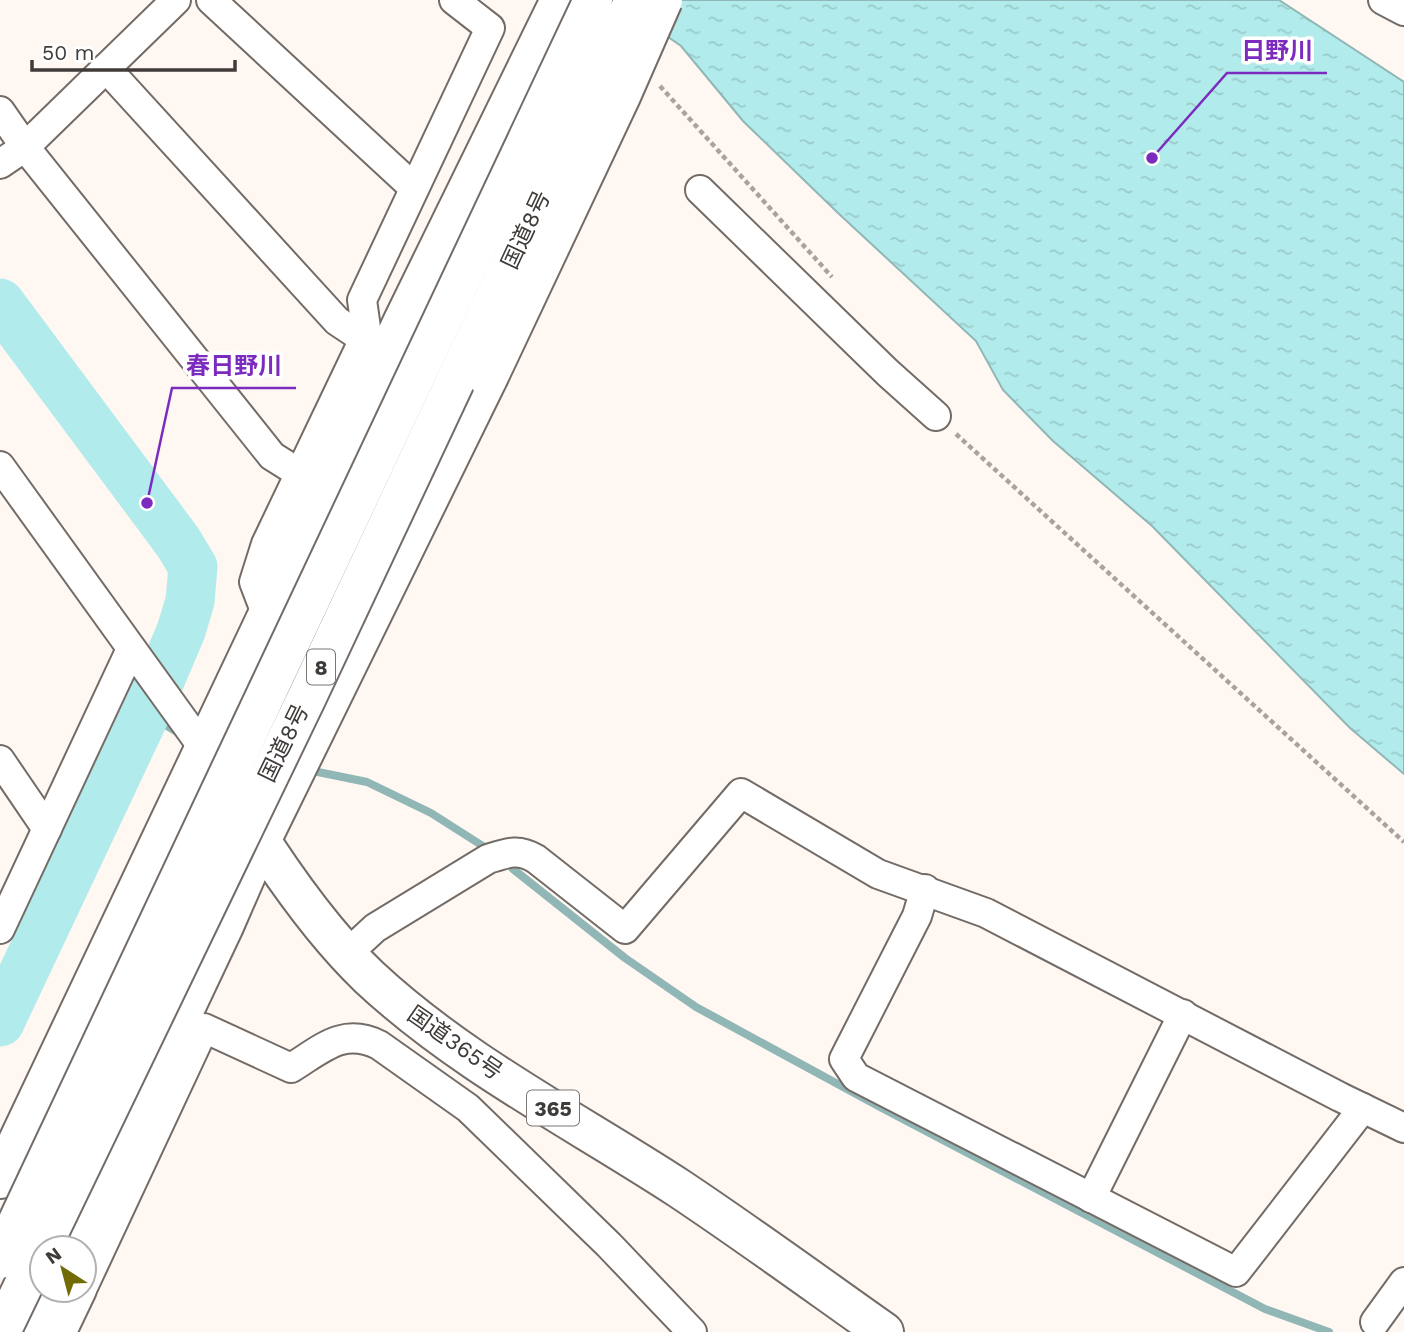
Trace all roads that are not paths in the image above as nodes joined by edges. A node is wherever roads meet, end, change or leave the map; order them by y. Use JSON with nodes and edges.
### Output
{"nodes":[{"id":1,"x":176,"y":0,"type":"edge"},
{"id":2,"x":211,"y":0,"type":"edge"},
{"id":3,"x":454,"y":0,"type":"edge"},
{"id":4,"x":560,"y":0,"type":"edge"},
{"id":5,"x":593,"y":0,"type":"edge"},
{"id":6,"x":634,"y":0,"type":"edge"},
{"id":7,"x":663,"y":0,"type":"edge"},
{"id":8,"x":1383,"y":0,"type":"edge"},
{"id":9,"x":1404,"y":11,"type":"edge"},
{"id":10,"x":106,"y":68,"type":"junction"},
{"id":11,"x":0,"y":111,"type":"edge"},
{"id":12,"x":25,"y":147,"type":"junction"},
{"id":13,"x":0,"y":164,"type":"edge"},
{"id":14,"x":414,"y":188,"type":"junction"},
{"id":15,"x":700,"y":190,"type":"dead end"},
{"id":16,"x":364,"y":339,"type":"junction"},
{"id":17,"x":936,"y":416,"type":"road end"},
{"id":18,"x":0,"y":466,"type":"edge"},
{"id":19,"x":299,"y":473,"type":"junction"},
{"id":20,"x":267,"y":616,"type":"junction"},
{"id":21,"x":131,"y":649,"type":"junction"},
{"id":22,"x":204,"y":749,"type":"junction"},
{"id":23,"x":0,"y":760,"type":"edge"},
{"id":24,"x":47,"y":829,"type":"junction"},
{"id":25,"x":261,"y":841,"type":"junction"},
{"id":26,"x":925,"y":889,"type":"junction"},
{"id":27,"x":0,"y":929,"type":"edge"},
{"id":28,"x":347,"y":954,"type":"junction"},
{"id":29,"x":1183,"y":1014,"type":"junction"},
{"id":30,"x":1363,"y":1108,"type":"junction"},
{"id":31,"x":1404,"y":1128,"type":"edge"},
{"id":32,"x":0,"y":1179,"type":"edge"},
{"id":33,"x":1091,"y":1198,"type":"junction"},
{"id":34,"x":79,"y":1234,"type":"edge"},
{"id":35,"x":98,"y":1256,"type":"edge"},
{"id":36,"x":0,"y":1259,"type":"edge"},
{"id":37,"x":1404,"y":1282,"type":"edge"},
{"id":38,"x":46,"y":1304,"type":"edge"},
{"id":39,"x":75,"y":1304,"type":"edge"},
{"id":40,"x":1375,"y":1322,"type":"dead end"},
{"id":41,"x":1,"y":1332,"type":"edge"},
{"id":42,"x":33,"y":1332,"type":"edge"},
{"id":43,"x":62,"y":1332,"type":"edge"},
{"id":44,"x":692,"y":1332,"type":"edge"},
{"id":45,"x":884,"y":1332,"type":"edge"}],
"edges":[{"from":1,"to":10,"type":"street"},
{"from":2,"to":14,"type":"street"},
{"from":3,"to":14,"type":"street"},
{"from":4,"to":20,"type":"highway"},
{"from":5,"to":36,"type":"highway","name":"国道8号","number":"8","bridge":true},
{"from":6,"to":41,"type":"highway","name":"国道8号","number":"8","bridge":true},
{"from":7,"to":25,"type":"highway","number":"8","bridge":true},
{"from":8,"to":9,"type":"street"},
{"from":10,"to":12,"type":"street"},
{"from":10,"to":16,"type":"street"},
{"from":11,"to":12,"type":"street"},
{"from":12,"to":13,"type":"street"},
{"from":12,"to":19,"type":"street"},
{"from":14,"to":16,"type":"street"},
{"from":15,"to":17,"type":"street"},
{"from":16,"to":19,"type":"street"},
{"from":18,"to":21,"type":"street"},
{"from":19,"to":20,"type":"street"},
{"from":20,"to":22,"type":"highway"},
{"from":21,"to":22,"type":"street"},
{"from":21,"to":24,"type":"street"},
{"from":22,"to":25,"type":"highway","name":"国道365号","number":"365"},
{"from":22,"to":32,"type":"highway"},
{"from":23,"to":24,"type":"street"},
{"from":24,"to":27,"type":"street"},
{"from":25,"to":28,"type":"highway","name":"国道365号","number":"365"},
{"from":25,"to":34,"type":"highway","number":"8"},
{"from":26,"to":28,"type":"street"},
{"from":26,"to":29,"type":"street"},
{"from":26,"to":33,"type":"street"},
{"from":28,"to":45,"type":"highway","name":"国道365号","number":"365"},
{"from":29,"to":30,"type":"street"},
{"from":29,"to":33,"type":"street"},
{"from":30,"to":31,"type":"street"},
{"from":30,"to":33,"type":"street"},
{"from":35,"to":44,"type":"street"},
{"from":37,"to":40,"type":"street"},
{"from":38,"to":42,"type":"highway"},
{"from":39,"to":43,"type":"street"}]}
